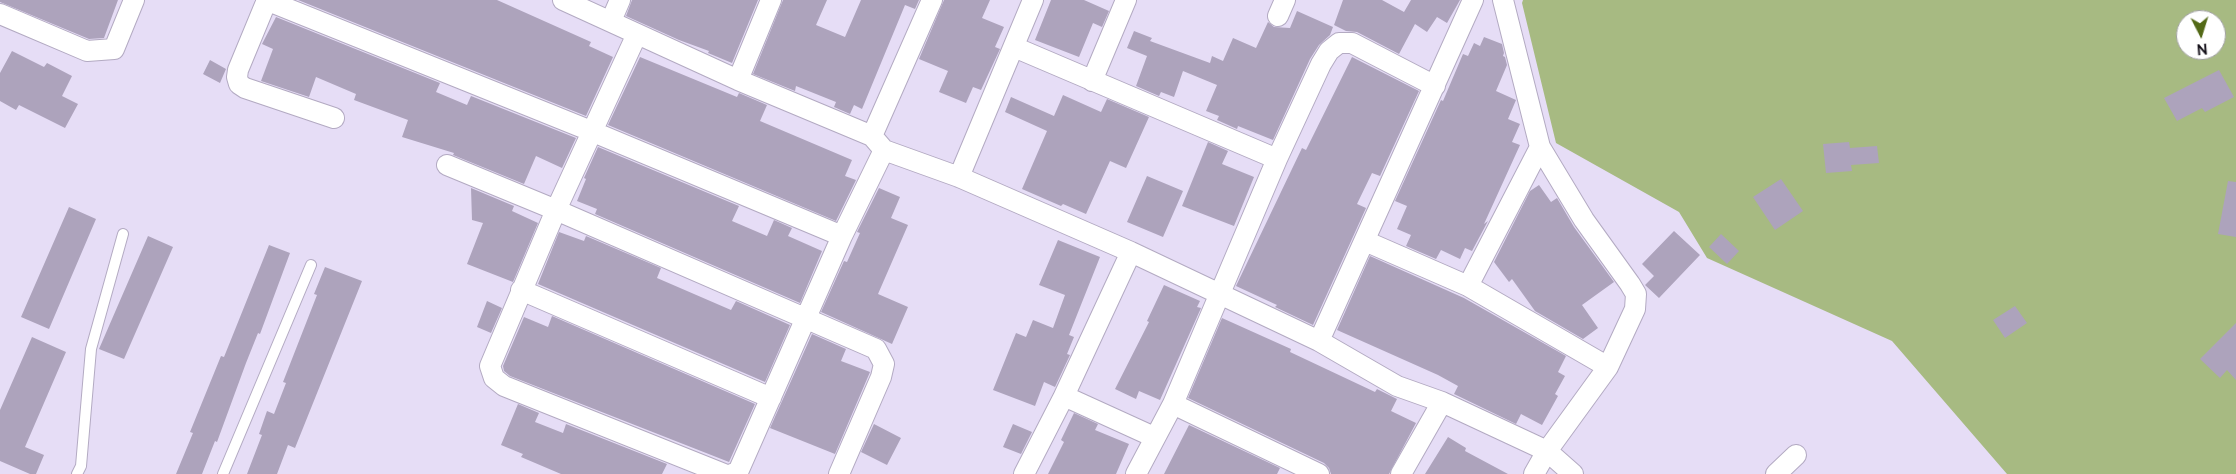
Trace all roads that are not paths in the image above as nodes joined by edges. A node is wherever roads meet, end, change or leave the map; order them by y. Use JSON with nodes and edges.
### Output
{"nodes":[{"id":1,"x":134,"y":0,"type":"edge"},
{"id":2,"x":266,"y":0,"type":"edge"},
{"id":3,"x":563,"y":0,"type":"edge"},
{"id":4,"x":620,"y":0,"type":"edge"},
{"id":5,"x":771,"y":0,"type":"edge"},
{"id":6,"x":932,"y":0,"type":"edge"},
{"id":7,"x":1033,"y":0,"type":"edge"},
{"id":8,"x":1126,"y":0,"type":"edge"},
{"id":9,"x":1473,"y":0,"type":"edge"},
{"id":10,"x":1503,"y":0,"type":"edge"},
{"id":11,"x":0,"y":14,"type":"edge"},
{"id":12,"x":611,"y":21,"type":"junction"},
{"id":13,"x":637,"y":34,"type":"junction"},
{"id":14,"x":1014,"y":47,"type":"junction"},
{"id":15,"x":738,"y":80,"type":"junction"},
{"id":16,"x":1092,"y":81,"type":"junction"},
{"id":17,"x":1435,"y":86,"type":"junction"},
{"id":18,"x":334,"y":118,"type":"dead end"},
{"id":19,"x":591,"y":130,"type":"junction"},
{"id":20,"x":878,"y":143,"type":"junction"},
{"id":21,"x":1540,"y":147,"type":"junction"},
{"id":22,"x":1277,"y":159,"type":"junction"},
{"id":23,"x":447,"y":165,"type":"dead end"},
{"id":24,"x":959,"y":177,"type":"junction"},
{"id":25,"x":556,"y":210,"type":"junction"},
{"id":26,"x":124,"y":234,"type":"dead end"},
{"id":27,"x":842,"y":236,"type":"junction"},
{"id":28,"x":1365,"y":241,"type":"junction"},
{"id":29,"x":1131,"y":252,"type":"junction"},
{"id":30,"x":311,"y":264,"type":"dead end"},
{"id":31,"x":1468,"y":286,"type":"junction"},
{"id":32,"x":521,"y":290,"type":"junction"},
{"id":33,"x":1220,"y":295,"type":"junction"},
{"id":34,"x":805,"y":319,"type":"junction"},
{"id":35,"x":1319,"y":341,"type":"junction"},
{"id":36,"x":1608,"y":367,"type":"junction"},
{"id":37,"x":1064,"y":396,"type":"junction"},
{"id":38,"x":771,"y":398,"type":"junction"},
{"id":39,"x":1442,"y":402,"type":"junction"},
{"id":40,"x":1173,"y":404,"type":"junction"},
{"id":41,"x":1154,"y":437,"type":"junction"},
{"id":42,"x":1547,"y":451,"type":"junction"},
{"id":43,"x":1796,"y":455,"type":"dead end"},
{"id":44,"x":1572,"y":473,"type":"edge"},
{"id":45,"x":77,"y":474,"type":"edge"},
{"id":46,"x":224,"y":474,"type":"edge"},
{"id":47,"x":724,"y":474,"type":"edge"},
{"id":48,"x":732,"y":474,"type":"edge"},
{"id":49,"x":839,"y":474,"type":"edge"},
{"id":50,"x":1024,"y":474,"type":"edge"},
{"id":51,"x":1136,"y":474,"type":"edge"},
{"id":52,"x":1319,"y":474,"type":"edge"},
{"id":53,"x":1401,"y":474,"type":"edge"},
{"id":54,"x":1534,"y":474,"type":"edge"},
{"id":55,"x":1776,"y":474,"type":"edge"}],
"edges":[{"from":1,"to":11,"type":"street"},
{"from":2,"to":18,"type":"street"},
{"from":2,"to":19,"type":"street"},
{"from":3,"to":12,"type":"street"},
{"from":4,"to":12,"type":"street"},
{"from":5,"to":15,"type":"street"},
{"from":6,"to":20,"type":"street"},
{"from":7,"to":14,"type":"street"},
{"from":8,"to":16,"type":"street"},
{"from":9,"to":17,"type":"street"},
{"from":10,"to":21,"type":"street"},
{"from":12,"to":13,"type":"street"},
{"from":13,"to":15,"type":"street"},
{"from":13,"to":19,"type":"street"},
{"from":14,"to":16,"type":"street"},
{"from":14,"to":24,"type":"street"},
{"from":15,"to":20,"type":"street"},
{"from":16,"to":22,"type":"street"},
{"from":17,"to":22,"type":"street"},
{"from":17,"to":28,"type":"street"},
{"from":19,"to":25,"type":"street"},
{"from":19,"to":27,"type":"street"},
{"from":20,"to":24,"type":"street"},
{"from":20,"to":27,"type":"street"},
{"from":21,"to":31,"type":"street"},
{"from":21,"to":36,"type":"street"},
{"from":22,"to":33,"type":"street"},
{"from":23,"to":25,"type":"street"},
{"from":24,"to":29,"type":"street"},
{"from":25,"to":32,"type":"street"},
{"from":25,"to":34,"type":"street"},
{"from":26,"to":45,"type":"lane"},
{"from":27,"to":34,"type":"street"},
{"from":28,"to":31,"type":"street"},
{"from":28,"to":35,"type":"street"},
{"from":29,"to":33,"type":"street"},
{"from":29,"to":37,"type":"street"},
{"from":30,"to":46,"type":"lane"},
{"from":31,"to":36,"type":"street"},
{"from":32,"to":38,"type":"street"},
{"from":32,"to":47,"type":"street"},
{"from":33,"to":35,"type":"street"},
{"from":33,"to":40,"type":"street"},
{"from":34,"to":38,"type":"street"},
{"from":34,"to":49,"type":"street"},
{"from":35,"to":39,"type":"street"},
{"from":36,"to":42,"type":"street"},
{"from":37,"to":41,"type":"street"},
{"from":37,"to":50,"type":"street"},
{"from":38,"to":48,"type":"street"},
{"from":39,"to":42,"type":"street"},
{"from":39,"to":53,"type":"street"},
{"from":40,"to":41,"type":"street"},
{"from":40,"to":52,"type":"street"},
{"from":41,"to":51,"type":"street"},
{"from":42,"to":44,"type":"street"},
{"from":42,"to":54,"type":"street"},
{"from":43,"to":55,"type":"street"}]}
